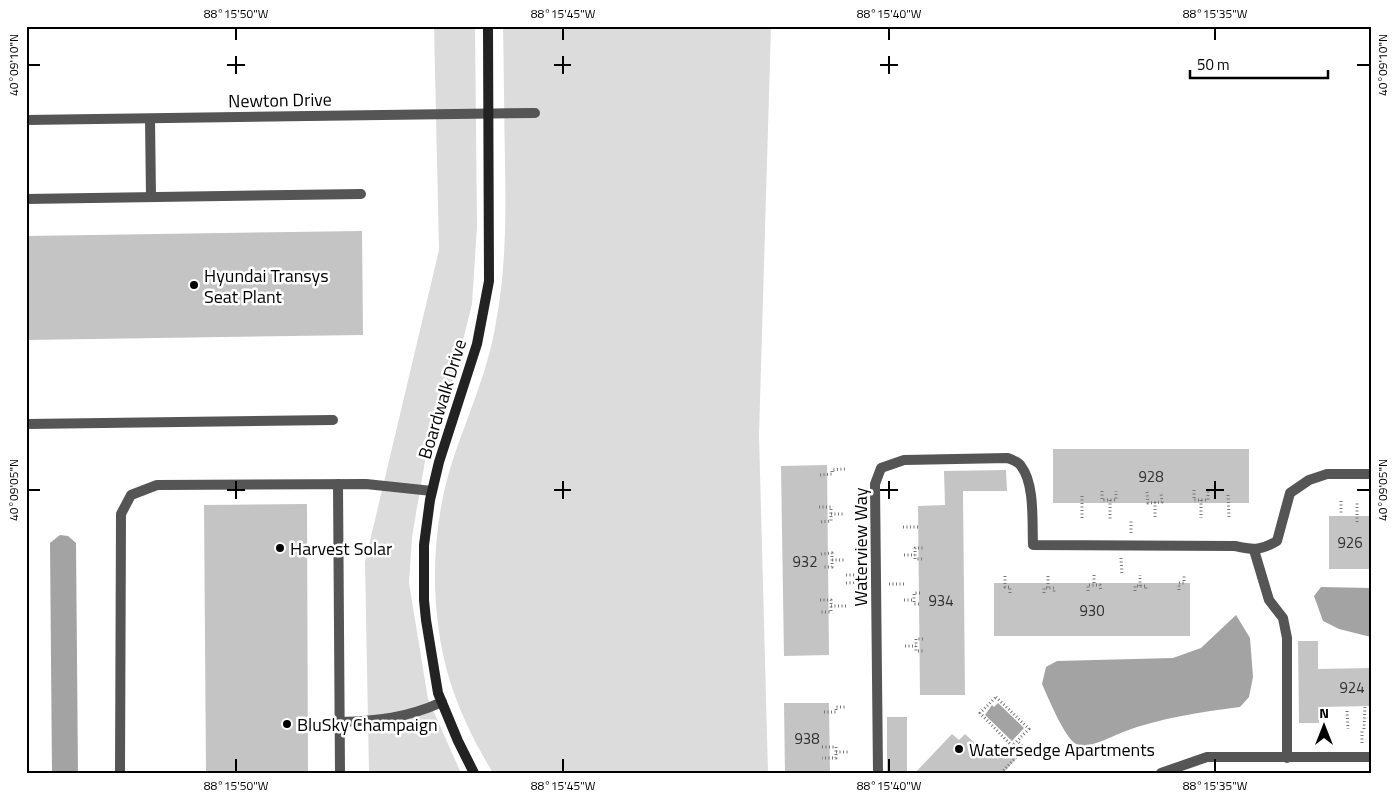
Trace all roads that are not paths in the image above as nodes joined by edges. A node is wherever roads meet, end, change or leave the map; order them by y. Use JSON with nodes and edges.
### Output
{"nodes":[{"id":1,"x":488,"y":26,"type":"edge"},
{"id":2,"x":488,"y":113,"type":"junction"},
{"id":3,"x":535,"y":113,"type":"dead end"},
{"id":4,"x":150,"y":119,"type":"junction"},
{"id":5,"x":26,"y":120,"type":"edge"},
{"id":6,"x":361,"y":194,"type":"dead end"},
{"id":7,"x":151,"y":197,"type":"junction"},
{"id":8,"x":26,"y":199,"type":"edge"},
{"id":9,"x":333,"y":420,"type":"dead end"},
{"id":10,"x":26,"y":424,"type":"edge"},
{"id":11,"x":1371,"y":474,"type":"edge"},
{"id":12,"x":338,"y":484,"type":"junction"},
{"id":13,"x":432,"y":491,"type":"junction"},
{"id":14,"x":1254,"y":550,"type":"junction"},
{"id":15,"x":442,"y":702,"type":"junction"},
{"id":16,"x":340,"y":722,"type":"junction"},
{"id":17,"x":1371,"y":757,"type":"edge"},
{"id":18,"x":1287,"y":758,"type":"junction"},
{"id":19,"x":120,"y":773,"type":"edge"},
{"id":20,"x":340,"y":773,"type":"edge"},
{"id":21,"x":474,"y":773,"type":"edge"},
{"id":22,"x":878,"y":773,"type":"edge"},
{"id":23,"x":1161,"y":773,"type":"edge"}],
"edges":[{"from":1,"to":2,"type":"street","name":"Boardwalk Drive"},
{"from":2,"to":3,"type":"street","name":"Newton Drive"},
{"from":2,"to":4,"type":"street","name":"Newton Drive"},
{"from":2,"to":13,"type":"street","name":"Boardwalk Drive"},
{"from":4,"to":5,"type":"street","name":"Newton Drive"},
{"from":4,"to":7,"type":"street"},
{"from":6,"to":7,"type":"street"},
{"from":7,"to":8,"type":"street"},
{"from":9,"to":10,"type":"street"},
{"from":11,"to":14,"type":"street"},
{"from":12,"to":13,"type":"street"},
{"from":12,"to":16,"type":"street"},
{"from":12,"to":19,"type":"street"},
{"from":13,"to":15,"type":"street","name":"Boardwalk Drive"},
{"from":14,"to":18,"type":"street"},
{"from":14,"to":22,"type":"street","name":"Waterview Way"},
{"from":15,"to":16,"type":"street"},
{"from":15,"to":21,"type":"street","name":"Boardwalk Drive"},
{"from":16,"to":20,"type":"street"},
{"from":17,"to":18,"type":"street"},
{"from":18,"to":23,"type":"street"}]}
